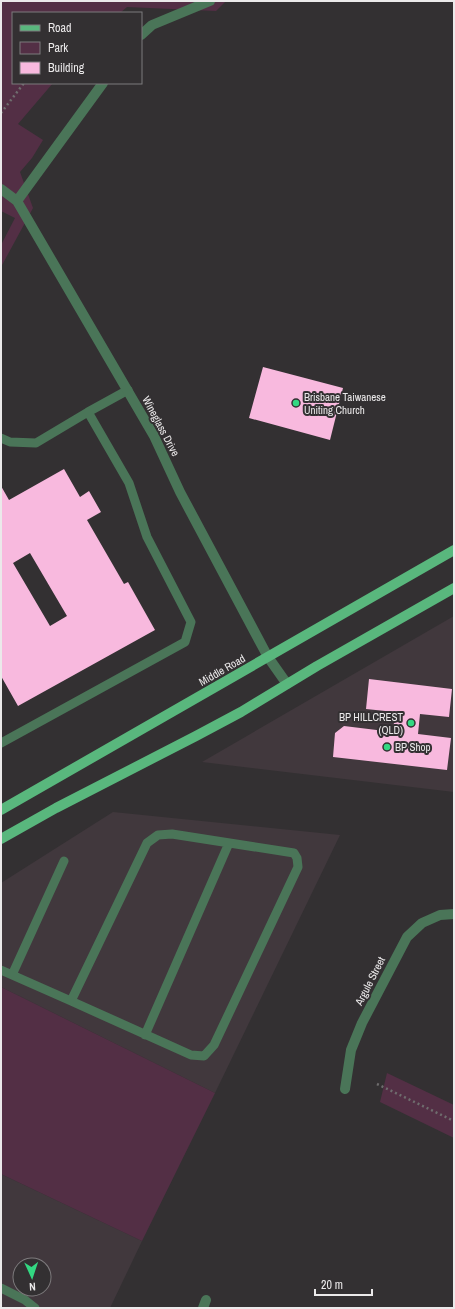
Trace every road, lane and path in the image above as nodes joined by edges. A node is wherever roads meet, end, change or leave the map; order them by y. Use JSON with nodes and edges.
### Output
{"nodes":[{"id":1,"x":210,"y":1,"type":"edge"},
{"id":2,"x":142,"y":34,"type":"edge"},
{"id":3,"x":23,"y":84,"type":"edge"},
{"id":4,"x":102,"y":84,"type":"edge"},
{"id":5,"x":1,"y":113,"type":"edge"},
{"id":6,"x":1,"y":189,"type":"edge"},
{"id":7,"x":17,"y":201,"type":"junction"},
{"id":8,"x":128,"y":390,"type":"junction"},
{"id":9,"x":88,"y":412,"type":"junction"},
{"id":10,"x":1,"y":438,"type":"edge"},
{"id":11,"x":454,"y":550,"type":"edge"},
{"id":12,"x":454,"y":588,"type":"edge"},
{"id":13,"x":268,"y":657,"type":"junction"},
{"id":14,"x":287,"y":684,"type":"junction"},
{"id":15,"x":1,"y":743,"type":"edge"},
{"id":16,"x":1,"y":810,"type":"edge"},
{"id":17,"x":1,"y":839,"type":"edge"},
{"id":18,"x":229,"y":843,"type":"junction"},
{"id":19,"x":64,"y":861,"type":"dead end"},
{"id":20,"x":454,"y":914,"type":"edge"},
{"id":21,"x":1,"y":970,"type":"edge"},
{"id":22,"x":12,"y":975,"type":"junction"},
{"id":23,"x":71,"y":1001,"type":"junction"},
{"id":24,"x":145,"y":1035,"type":"junction"},
{"id":25,"x":377,"y":1084,"type":"dead end"},
{"id":26,"x":345,"y":1089,"type":"dead end"},
{"id":27,"x":454,"y":1121,"type":"edge"},
{"id":28,"x":1,"y":1288,"type":"edge"},
{"id":29,"x":34,"y":1308,"type":"edge"}],
"edges":[{"from":1,"to":2,"type":"street"},
{"from":3,"to":5,"type":"path"},
{"from":4,"to":7,"type":"street"},
{"from":6,"to":7,"type":"street","name":"Wineglass Drive"},
{"from":7,"to":8,"type":"street","name":"Wineglass Drive"},
{"from":8,"to":9,"type":"lane"},
{"from":8,"to":13,"type":"street","name":"Wineglass Drive"},
{"from":9,"to":10,"type":"lane"},
{"from":9,"to":15,"type":"lane"},
{"from":11,"to":13,"type":"main road","name":"Middle Road"},
{"from":12,"to":14,"type":"main road"},
{"from":13,"to":14,"type":"street","name":"Wineglass Drive"},
{"from":13,"to":16,"type":"main road","name":"Middle Road"},
{"from":14,"to":17,"type":"main road"},
{"from":18,"to":23,"type":"lane"},
{"from":18,"to":24,"type":"lane"},
{"from":18,"to":24,"type":"lane"},
{"from":19,"to":22,"type":"lane"},
{"from":20,"to":26,"type":"street","name":"Argule Street"},
{"from":21,"to":22,"type":"lane"},
{"from":22,"to":23,"type":"lane"},
{"from":23,"to":24,"type":"lane"},
{"from":25,"to":27,"type":"path"},
{"from":28,"to":29,"type":"lane"}]}
